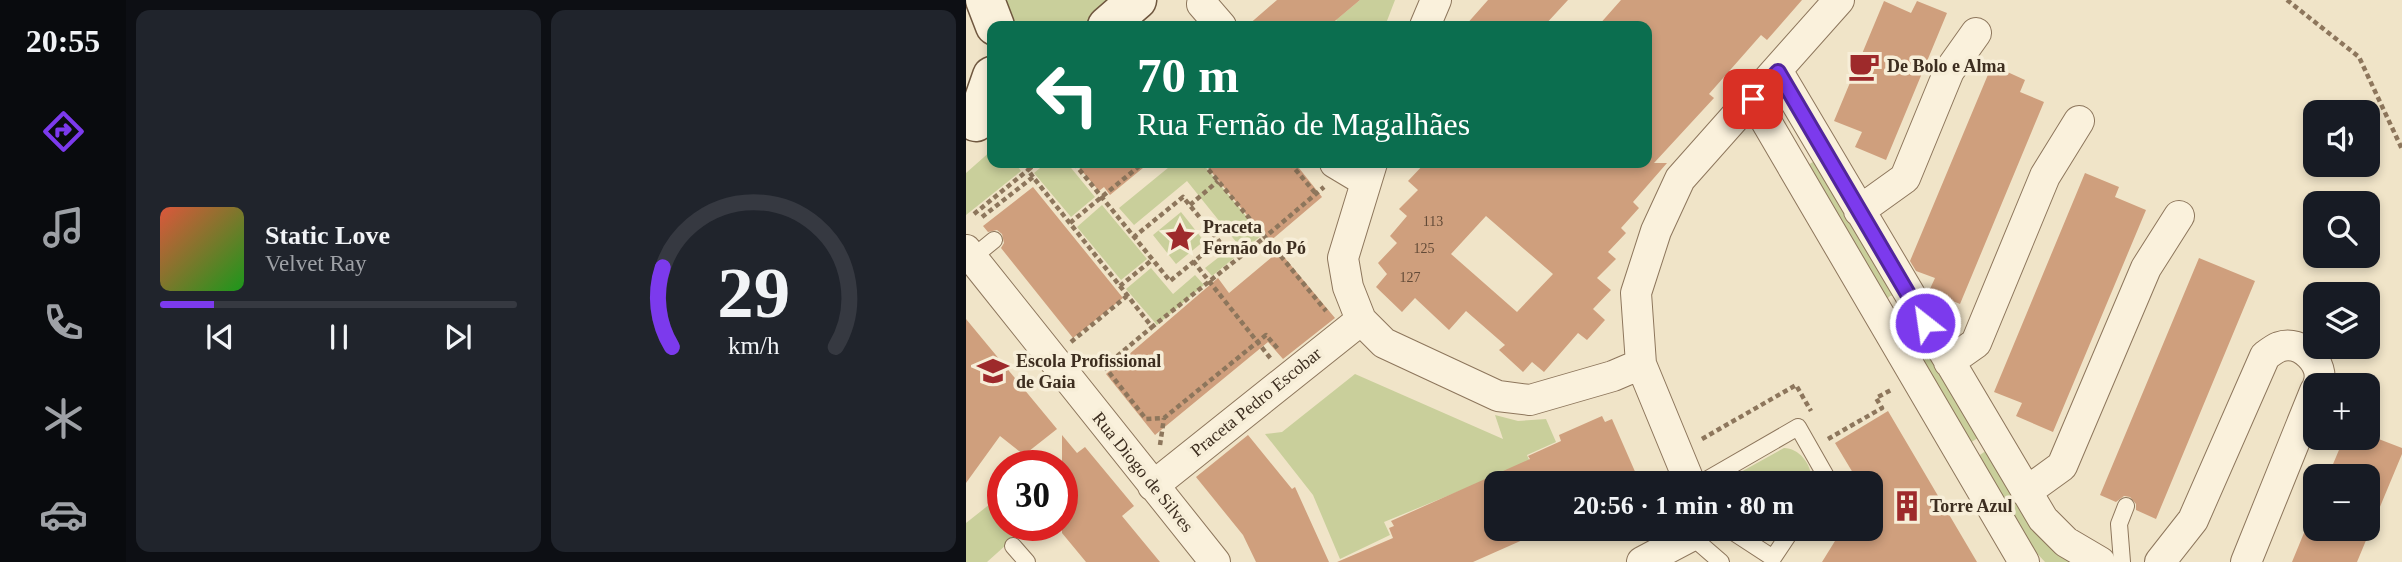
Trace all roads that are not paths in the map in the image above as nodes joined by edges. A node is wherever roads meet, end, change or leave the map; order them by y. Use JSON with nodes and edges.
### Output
{"nodes":[{"id":1,"x":985,"y":0,"type":"edge"},
{"id":2,"x":1137,"y":0,"type":"edge"},
{"id":3,"x":1436,"y":0,"type":"edge"},
{"id":4,"x":1839,"y":0,"type":"edge"},
{"id":5,"x":993,"y":21,"type":"edge"},
{"id":6,"x":1113,"y":21,"type":"edge"},
{"id":7,"x":1427,"y":21,"type":"edge"},
{"id":8,"x":1976,"y":33,"type":"dead end"},
{"id":9,"x":1778,"y":72,"type":"junction"},
{"id":10,"x":987,"y":92,"type":"edge"},
{"id":11,"x":1753,"y":99,"type":"junction"},
{"id":12,"x":2079,"y":121,"type":"dead end"},
{"id":13,"x":978,"y":122,"type":"edge"},
{"id":14,"x":1368,"y":172,"type":"edge"},
{"id":15,"x":1859,"y":211,"type":"junction"},
{"id":16,"x":2179,"y":216,"type":"dead end"},
{"id":17,"x":978,"y":250,"type":"edge"},
{"id":18,"x":1913,"y":303,"type":"junction"},
{"id":19,"x":1361,"y":320,"type":"junction"},
{"id":20,"x":1883,"y":322,"type":"junction"},
{"id":21,"x":1948,"y":362,"type":"junction"},
{"id":22,"x":1641,"y":364,"type":"junction"},
{"id":23,"x":2319,"y":373,"type":"edge"},
{"id":24,"x":2303,"y":421,"type":"edge"},
{"id":25,"x":1685,"y":471,"type":"edge"},
{"id":26,"x":1722,"y":471,"type":"edge"},
{"id":27,"x":1823,"y":471,"type":"edge"},
{"id":28,"x":1153,"y":486,"type":"junction"},
{"id":29,"x":2026,"y":492,"type":"junction"},
{"id":30,"x":2126,"y":506,"type":"dead end"},
{"id":31,"x":1678,"y":541,"type":"edge"},
{"id":32,"x":1701,"y":541,"type":"edge"},
{"id":33,"x":1747,"y":541,"type":"edge"},
{"id":34,"x":1784,"y":541,"type":"edge"},
{"id":35,"x":1013,"y":546,"type":"dead end"},
{"id":36,"x":1647,"y":561,"type":"edge"},
{"id":37,"x":1027,"y":562,"type":"edge"},
{"id":38,"x":1215,"y":562,"type":"edge"},
{"id":39,"x":1721,"y":562,"type":"edge"},
{"id":40,"x":2024,"y":562,"type":"edge"},
{"id":41,"x":2100,"y":562,"type":"edge"},
{"id":42,"x":2122,"y":562,"type":"edge"},
{"id":43,"x":2160,"y":562,"type":"edge"},
{"id":44,"x":2246,"y":562,"type":"edge"}],
"edges":[{"from":1,"to":5,"type":"main road"},
{"from":2,"to":6,"type":"main road"},
{"from":3,"to":7,"type":"street"},
{"from":4,"to":9,"type":"street"},
{"from":8,"to":15,"type":"street"},
{"from":9,"to":11,"type":"street"},
{"from":9,"to":15,"type":"street"},
{"from":10,"to":13,"type":"main road"},
{"from":11,"to":20,"type":"street"},
{"from":11,"to":22,"type":"street"},
{"from":12,"to":21,"type":"street"},
{"from":14,"to":19,"type":"street"},
{"from":15,"to":18,"type":"street"},
{"from":16,"to":29,"type":"street"},
{"from":17,"to":28,"type":"street","name":"Rua Diogo de Silves"},
{"from":18,"to":20,"type":"street"},
{"from":18,"to":21,"type":"street"},
{"from":19,"to":22,"type":"street"},
{"from":19,"to":28,"type":"street","name":"Praceta Pedro Escobar"},
{"from":20,"to":40,"type":"street"},
{"from":21,"to":29,"type":"street"},
{"from":22,"to":25,"type":"street"},
{"from":23,"to":43,"type":"street"},
{"from":24,"to":44,"type":"street"},
{"from":26,"to":27,"type":"lane"},
{"from":28,"to":38,"type":"street","name":"Rua Diogo de Silves"},
{"from":29,"to":41,"type":"street"},
{"from":30,"to":42,"type":"lane"},
{"from":31,"to":36,"type":"street"},
{"from":32,"to":39,"type":"lane"},
{"from":33,"to":34,"type":"lane"},
{"from":35,"to":37,"type":"lane"}]}
